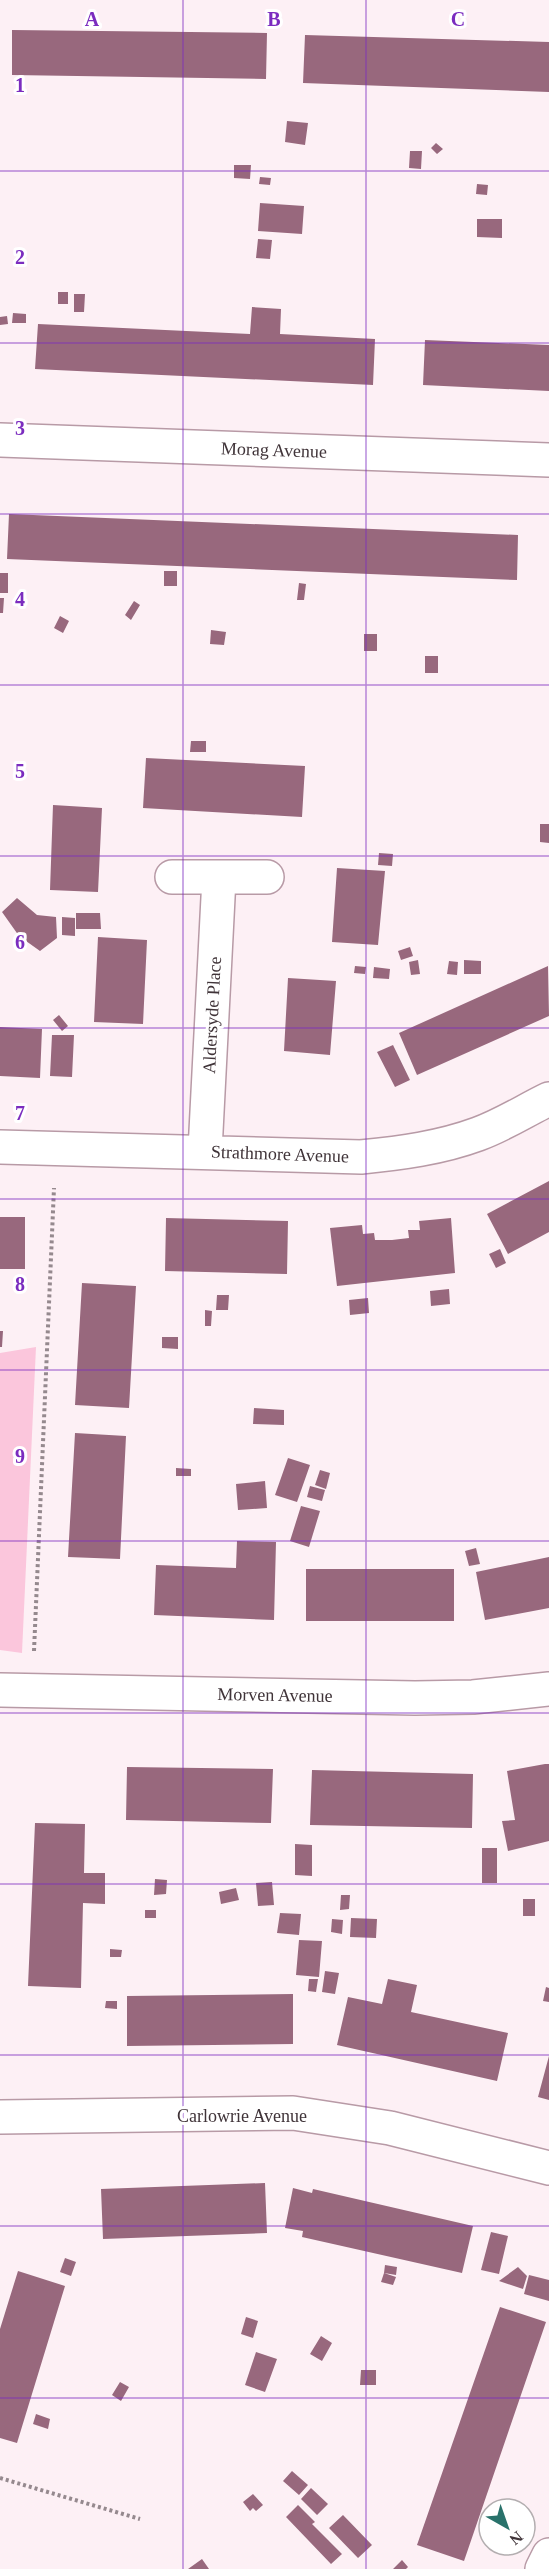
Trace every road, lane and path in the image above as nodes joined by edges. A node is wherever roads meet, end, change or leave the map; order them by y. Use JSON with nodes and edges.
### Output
{"nodes":[{"id":1,"x":0,"y":440,"type":"edge"},
{"id":2,"x":549,"y":460,"type":"edge"},
{"id":3,"x":172,"y":877,"type":"dead end"},
{"id":4,"x":267,"y":877,"type":"dead end"},
{"id":5,"x":219,"y":878,"type":"junction"},
{"id":6,"x":549,"y":1099,"type":"edge"},
{"id":7,"x":0,"y":1147,"type":"edge"},
{"id":8,"x":55,"y":1148,"type":"junction"},
{"id":9,"x":205,"y":1151,"type":"junction"},
{"id":10,"x":549,"y":1689,"type":"edge"},
{"id":11,"x":16,"y":1690,"type":"edge"},
{"id":12,"x":0,"y":2117,"type":"edge"},
{"id":13,"x":549,"y":2169,"type":"edge"},
{"id":14,"x":0,"y":2478,"type":"edge"},
{"id":15,"x":140,"y":2519,"type":"dead end"},
{"id":16,"x":549,"y":2555,"type":"edge"},
{"id":17,"x":542,"y":2569,"type":"edge"}],
"edges":[{"from":1,"to":2,"type":"street","name":"Morag Avenue"},
{"from":3,"to":5,"type":"street"},
{"from":4,"to":5,"type":"street"},
{"from":5,"to":9,"type":"street","name":"Aldersyde Place"},
{"from":6,"to":9,"type":"street","name":"Strathmore Avenue"},
{"from":7,"to":8,"type":"street","name":"Strathmore Avenue"},
{"from":8,"to":9,"type":"street","name":"Strathmore Avenue"},
{"from":8,"to":11,"type":"path"},
{"from":10,"to":11,"type":"street","name":"Morven Avenue"},
{"from":12,"to":13,"type":"street","name":"Carlowrie Avenue"},
{"from":14,"to":15,"type":"path"},
{"from":16,"to":17,"type":"street"}]}
